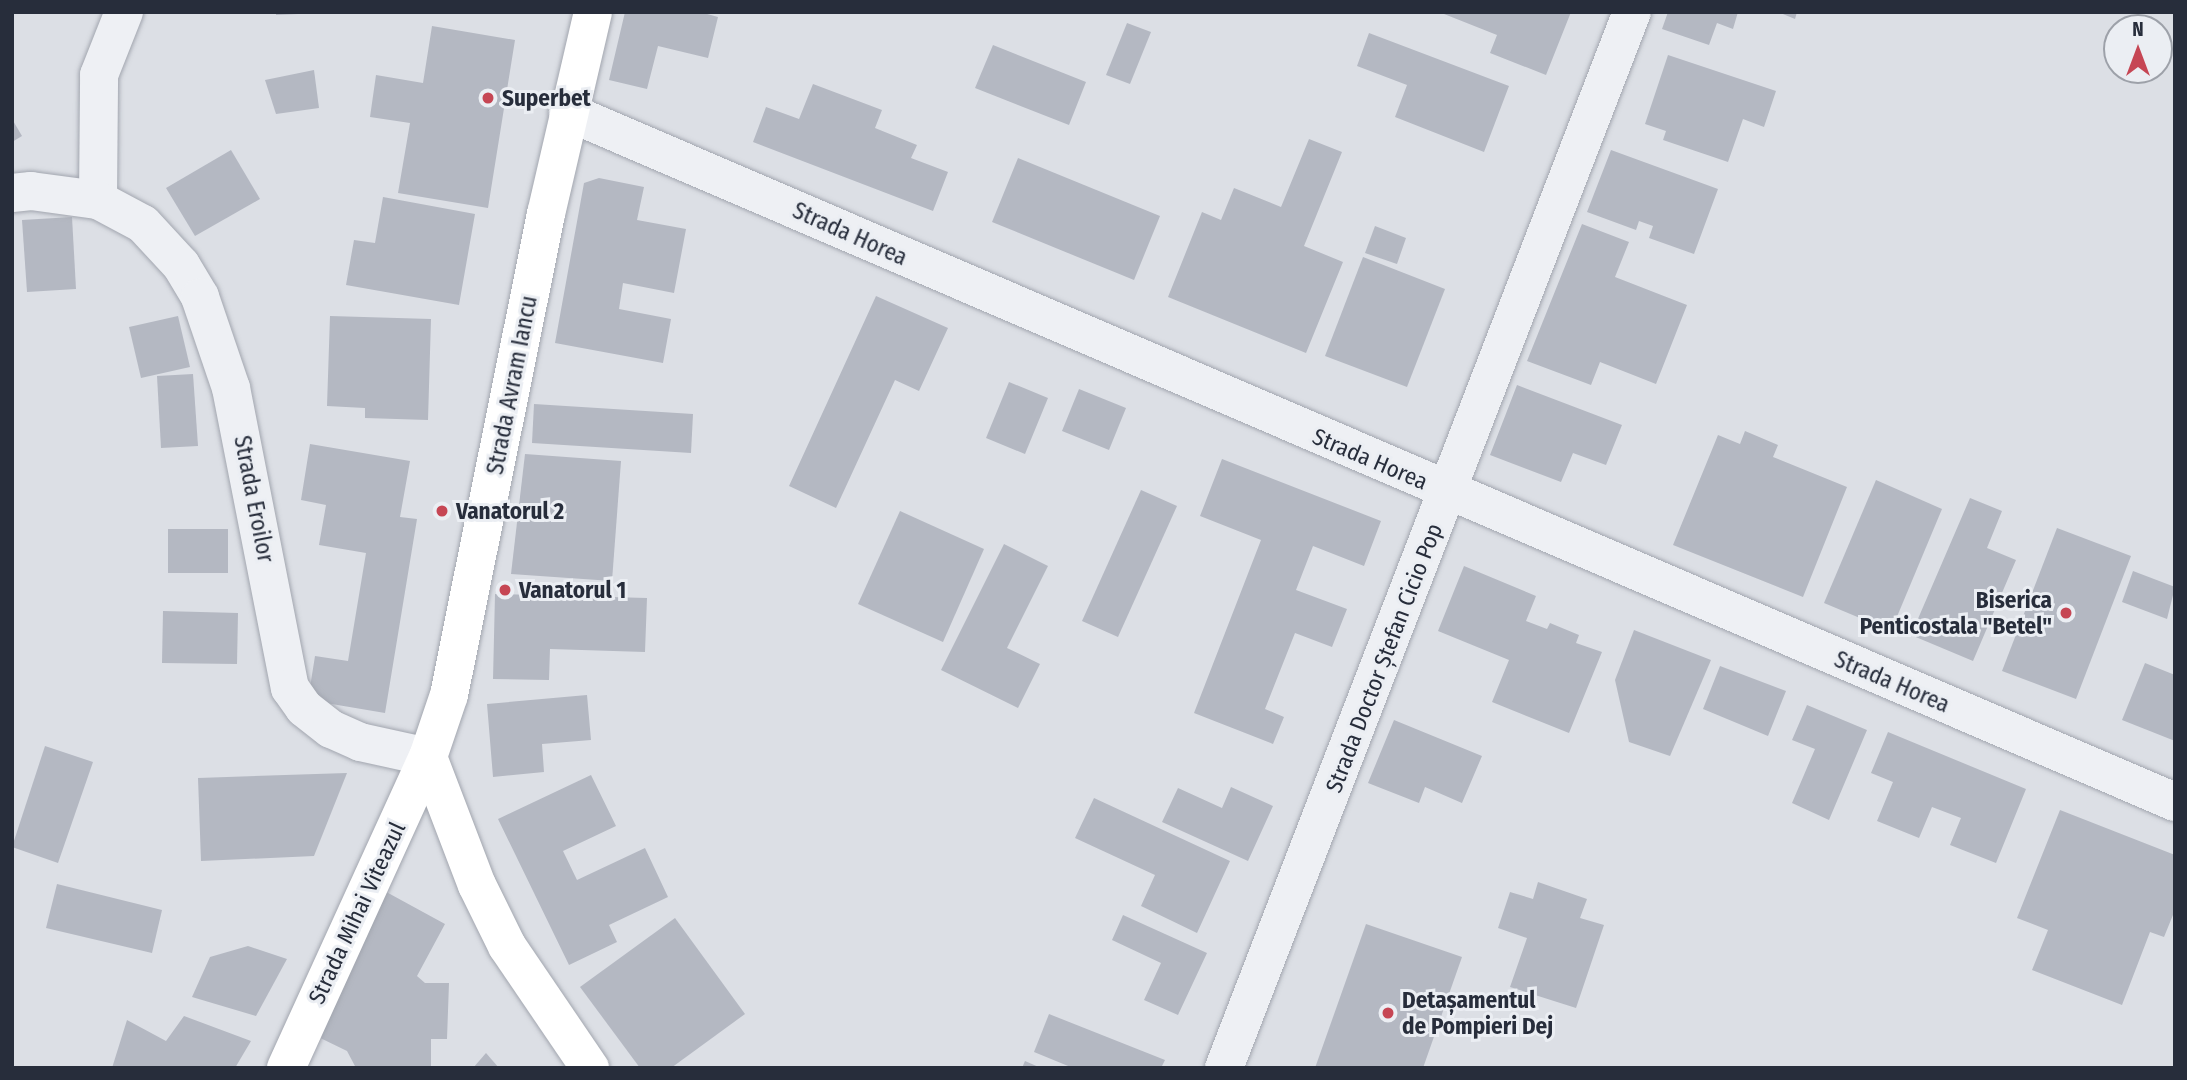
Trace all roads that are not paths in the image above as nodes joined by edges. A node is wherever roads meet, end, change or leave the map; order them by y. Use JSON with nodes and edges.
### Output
{"nodes":[{"id":1,"x":124,"y":12,"type":"edge"},
{"id":2,"x":593,"y":12,"type":"edge"},
{"id":3,"x":1632,"y":12,"type":"edge"},
{"id":4,"x":568,"y":112,"type":"junction"},
{"id":5,"x":12,"y":193,"type":"edge"},
{"id":6,"x":98,"y":200,"type":"junction"},
{"id":7,"x":1449,"y":493,"type":"junction"},
{"id":8,"x":428,"y":757,"type":"junction"},
{"id":9,"x":2175,"y":802,"type":"edge"},
{"id":10,"x":286,"y":1068,"type":"edge"},
{"id":11,"x":590,"y":1068,"type":"edge"},
{"id":12,"x":1224,"y":1068,"type":"edge"}],
"edges":[{"from":1,"to":6,"type":"street"},
{"from":2,"to":4,"type":"main road","name":"Strada Avram Iancu"},
{"from":3,"to":7,"type":"street","name":"Strada Doctor Ștefan Cicio Pop"},
{"from":4,"to":7,"type":"street","name":"Strada Horea"},
{"from":4,"to":8,"type":"main road","name":"Strada Avram Iancu"},
{"from":5,"to":6,"type":"street","name":"Strada Eroilor"},
{"from":6,"to":8,"type":"street","name":"Strada Eroilor"},
{"from":7,"to":9,"type":"street","name":"Strada Horea"},
{"from":7,"to":12,"type":"street","name":"Strada Doctor Ștefan Cicio Pop"},
{"from":8,"to":10,"type":"main road","name":"Strada Mihai Viteazul"},
{"from":8,"to":11,"type":"main road"}]}
